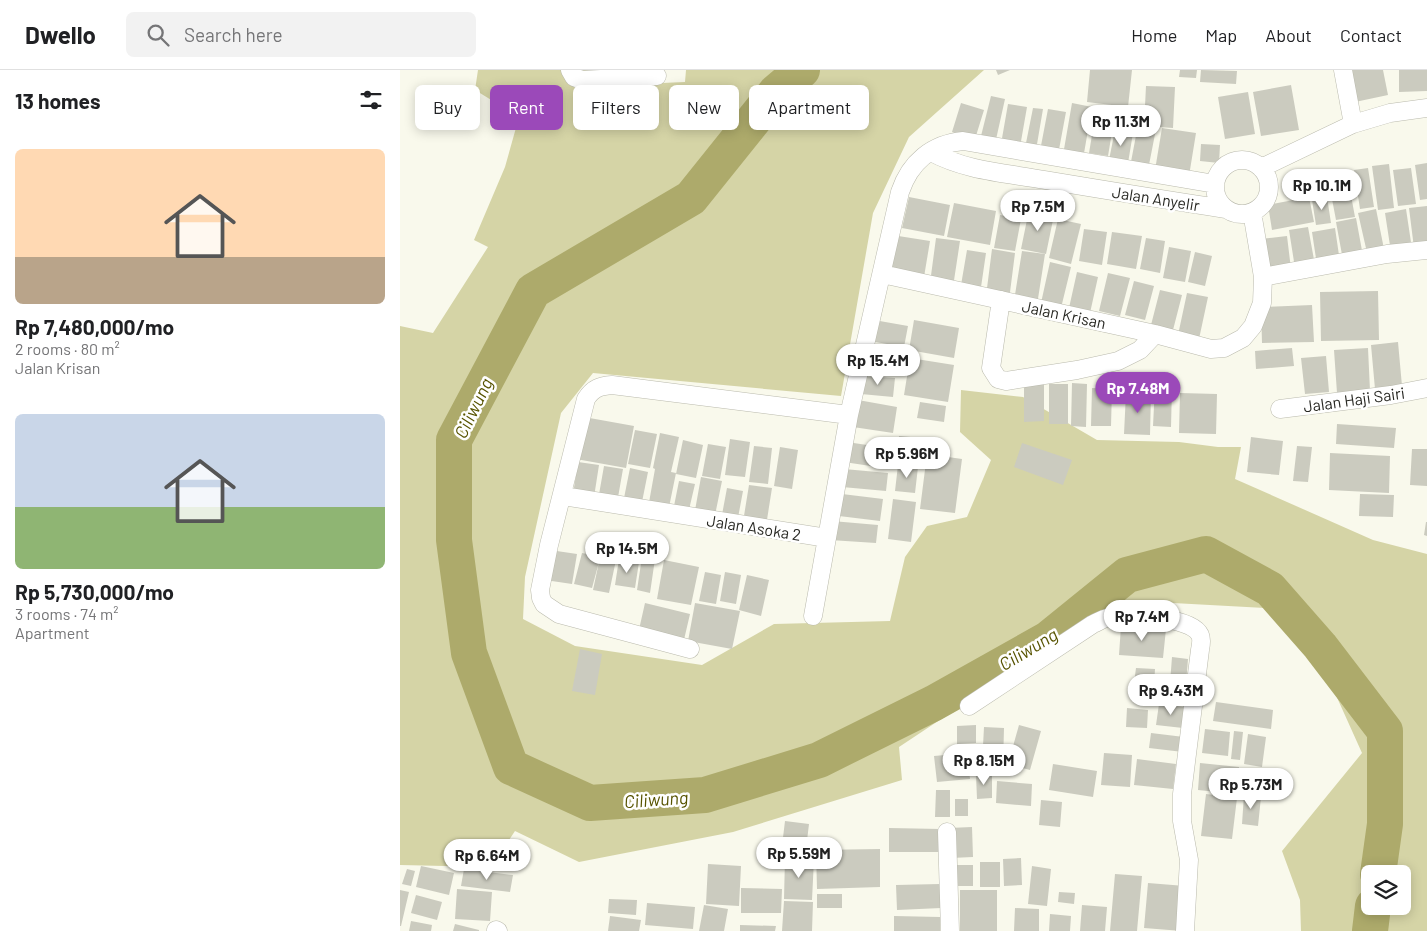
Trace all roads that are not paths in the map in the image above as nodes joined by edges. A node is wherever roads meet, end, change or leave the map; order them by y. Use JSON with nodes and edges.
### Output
{"nodes":[{"id":1,"x":570,"y":70,"type":"edge"},
{"id":2,"x":1344,"y":70,"type":"edge"},
{"id":3,"x":657,"y":76,"type":"dead end"},
{"id":4,"x":1427,"y":108,"type":"edge"},
{"id":5,"x":1353,"y":124,"type":"junction"},
{"id":6,"x":931,"y":152,"type":"junction"},
{"id":7,"x":1262,"y":168,"type":"junction"},
{"id":8,"x":1216,"y":184,"type":"junction"},
{"id":9,"x":1226,"y":209,"type":"junction"},
{"id":10,"x":1252,"y":212,"type":"junction"},
{"id":11,"x":1427,"y":250,"type":"edge"},
{"id":12,"x":882,"y":274,"type":"junction"},
{"id":13,"x":1263,"y":277,"type":"junction"},
{"id":14,"x":1001,"y":300,"type":"junction"},
{"id":15,"x":1155,"y":334,"type":"junction"},
{"id":16,"x":1427,"y":388,"type":"edge"},
{"id":17,"x":1280,"y":409,"type":"dead end"},
{"id":18,"x":849,"y":415,"type":"junction"},
{"id":19,"x":563,"y":496,"type":"junction"},
{"id":20,"x":827,"y":538,"type":"junction"},
{"id":21,"x":813,"y":616,"type":"dead end"},
{"id":22,"x":690,"y":649,"type":"dead end"},
{"id":23,"x":969,"y":706,"type":"dead end"},
{"id":24,"x":947,"y":832,"type":"dead end"},
{"id":25,"x":950,"y":931,"type":"edge"},
{"id":26,"x":1185,"y":931,"type":"edge"}],
"edges":[{"from":1,"to":3,"type":"street"},
{"from":2,"to":5,"type":"street"},
{"from":4,"to":5,"type":"street"},
{"from":5,"to":7,"type":"street"},
{"from":6,"to":8,"type":"street","name":"Jalan Anyelir"},
{"from":6,"to":9,"type":"street","name":"Jalan Anyelir"},
{"from":6,"to":12,"type":"street"},
{"from":7,"to":8,"type":"street"},
{"from":7,"to":10,"type":"street"},
{"from":8,"to":9,"type":"street"},
{"from":9,"to":10,"type":"street"},
{"from":10,"to":13,"type":"street"},
{"from":11,"to":13,"type":"street"},
{"from":12,"to":14,"type":"street","name":"Jalan Krisan"},
{"from":12,"to":18,"type":"street"},
{"from":13,"to":15,"type":"street","name":"Jalan Krisan"},
{"from":14,"to":15,"type":"street","name":"Jalan Krisan"},
{"from":14,"to":15,"type":"street"},
{"from":16,"to":17,"type":"street","name":"Jalan Haji Sairi"},
{"from":18,"to":19,"type":"street"},
{"from":18,"to":20,"type":"street"},
{"from":19,"to":20,"type":"street","name":"Jalan Asoka 2"},
{"from":19,"to":22,"type":"street"},
{"from":20,"to":21,"type":"street"},
{"from":23,"to":26,"type":"street"},
{"from":24,"to":25,"type":"street"}]}
